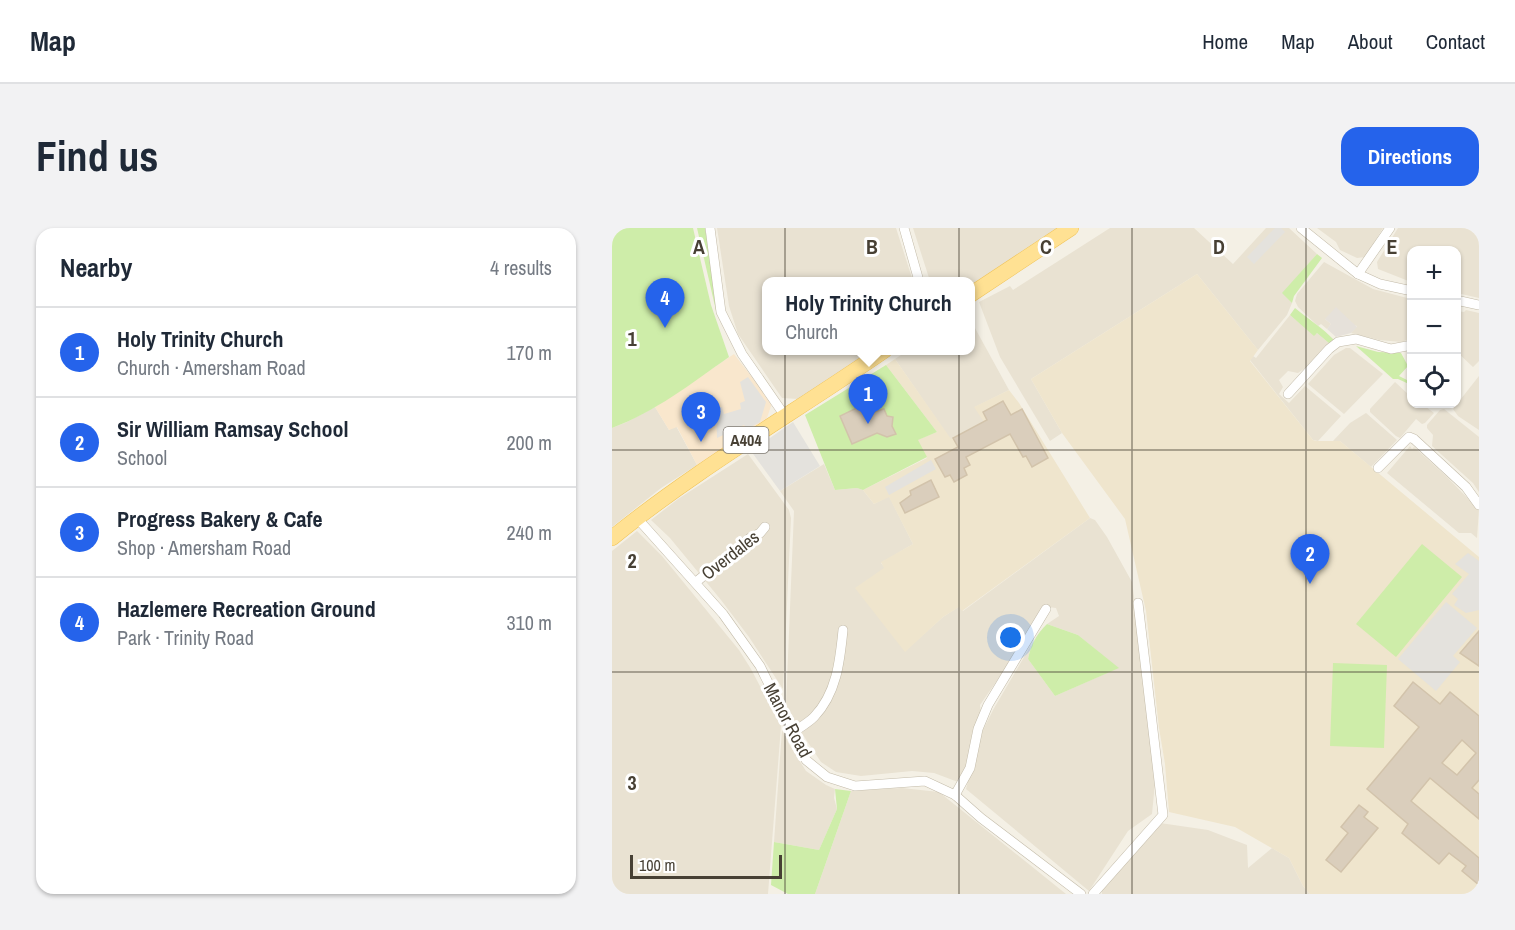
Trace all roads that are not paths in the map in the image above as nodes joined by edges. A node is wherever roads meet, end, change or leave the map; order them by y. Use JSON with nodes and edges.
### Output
{"nodes":[{"id":1,"x":710,"y":228,"type":"edge"},
{"id":2,"x":904,"y":228,"type":"edge"},
{"id":3,"x":1071,"y":228,"type":"edge"},
{"id":4,"x":1301,"y":228,"type":"edge"},
{"id":5,"x":1390,"y":228,"type":"edge"},
{"id":6,"x":1358,"y":274,"type":"junction"},
{"id":7,"x":918,"y":277,"type":"edge"},
{"id":8,"x":1407,"y":290,"type":"edge"},
{"id":9,"x":975,"y":292,"type":"edge"},
{"id":10,"x":1461,"y":301,"type":"edge"},
{"id":11,"x":1479,"y":305,"type":"edge"},
{"id":12,"x":1407,"y":346,"type":"edge"},
{"id":13,"x":879,"y":355,"type":"edge"},
{"id":14,"x":1288,"y":394,"type":"dead end"},
{"id":15,"x":785,"y":416,"type":"junction"},
{"id":16,"x":1378,"y":468,"type":"dead end"},
{"id":17,"x":1479,"y":505,"type":"edge"},
{"id":18,"x":637,"y":518,"type":"junction"},
{"id":19,"x":765,"y":527,"type":"dead end"},
{"id":20,"x":612,"y":538,"type":"edge"},
{"id":21,"x":696,"y":582,"type":"junction"},
{"id":22,"x":1138,"y":603,"type":"dead end"},
{"id":23,"x":1046,"y":609,"type":"dead end"},
{"id":24,"x":843,"y":630,"type":"dead end"},
{"id":25,"x":792,"y":733,"type":"junction"},
{"id":26,"x":955,"y":795,"type":"junction"},
{"id":27,"x":1081,"y":894,"type":"edge"},
{"id":28,"x":1093,"y":894,"type":"edge"}],
"edges":[{"from":1,"to":15,"type":"street"},
{"from":2,"to":7,"type":"street"},
{"from":3,"to":9,"type":"main road"},
{"from":4,"to":6,"type":"street"},
{"from":5,"to":6,"type":"street"},
{"from":6,"to":8,"type":"street"},
{"from":10,"to":11,"type":"street"},
{"from":12,"to":14,"type":"street"},
{"from":13,"to":15,"type":"main road","number":"A404"},
{"from":15,"to":18,"type":"main road","number":"A404"},
{"from":16,"to":17,"type":"street"},
{"from":18,"to":20,"type":"main road","number":"A404"},
{"from":18,"to":21,"type":"street","name":"Manor Road"},
{"from":19,"to":21,"type":"street","name":"Overdales"},
{"from":21,"to":25,"type":"street","name":"Manor Road"},
{"from":22,"to":28,"type":"street"},
{"from":23,"to":26,"type":"street"},
{"from":24,"to":25,"type":"street"},
{"from":25,"to":26,"type":"street","name":"Manor Road"},
{"from":26,"to":27,"type":"street","name":"Manor Road"}]}
